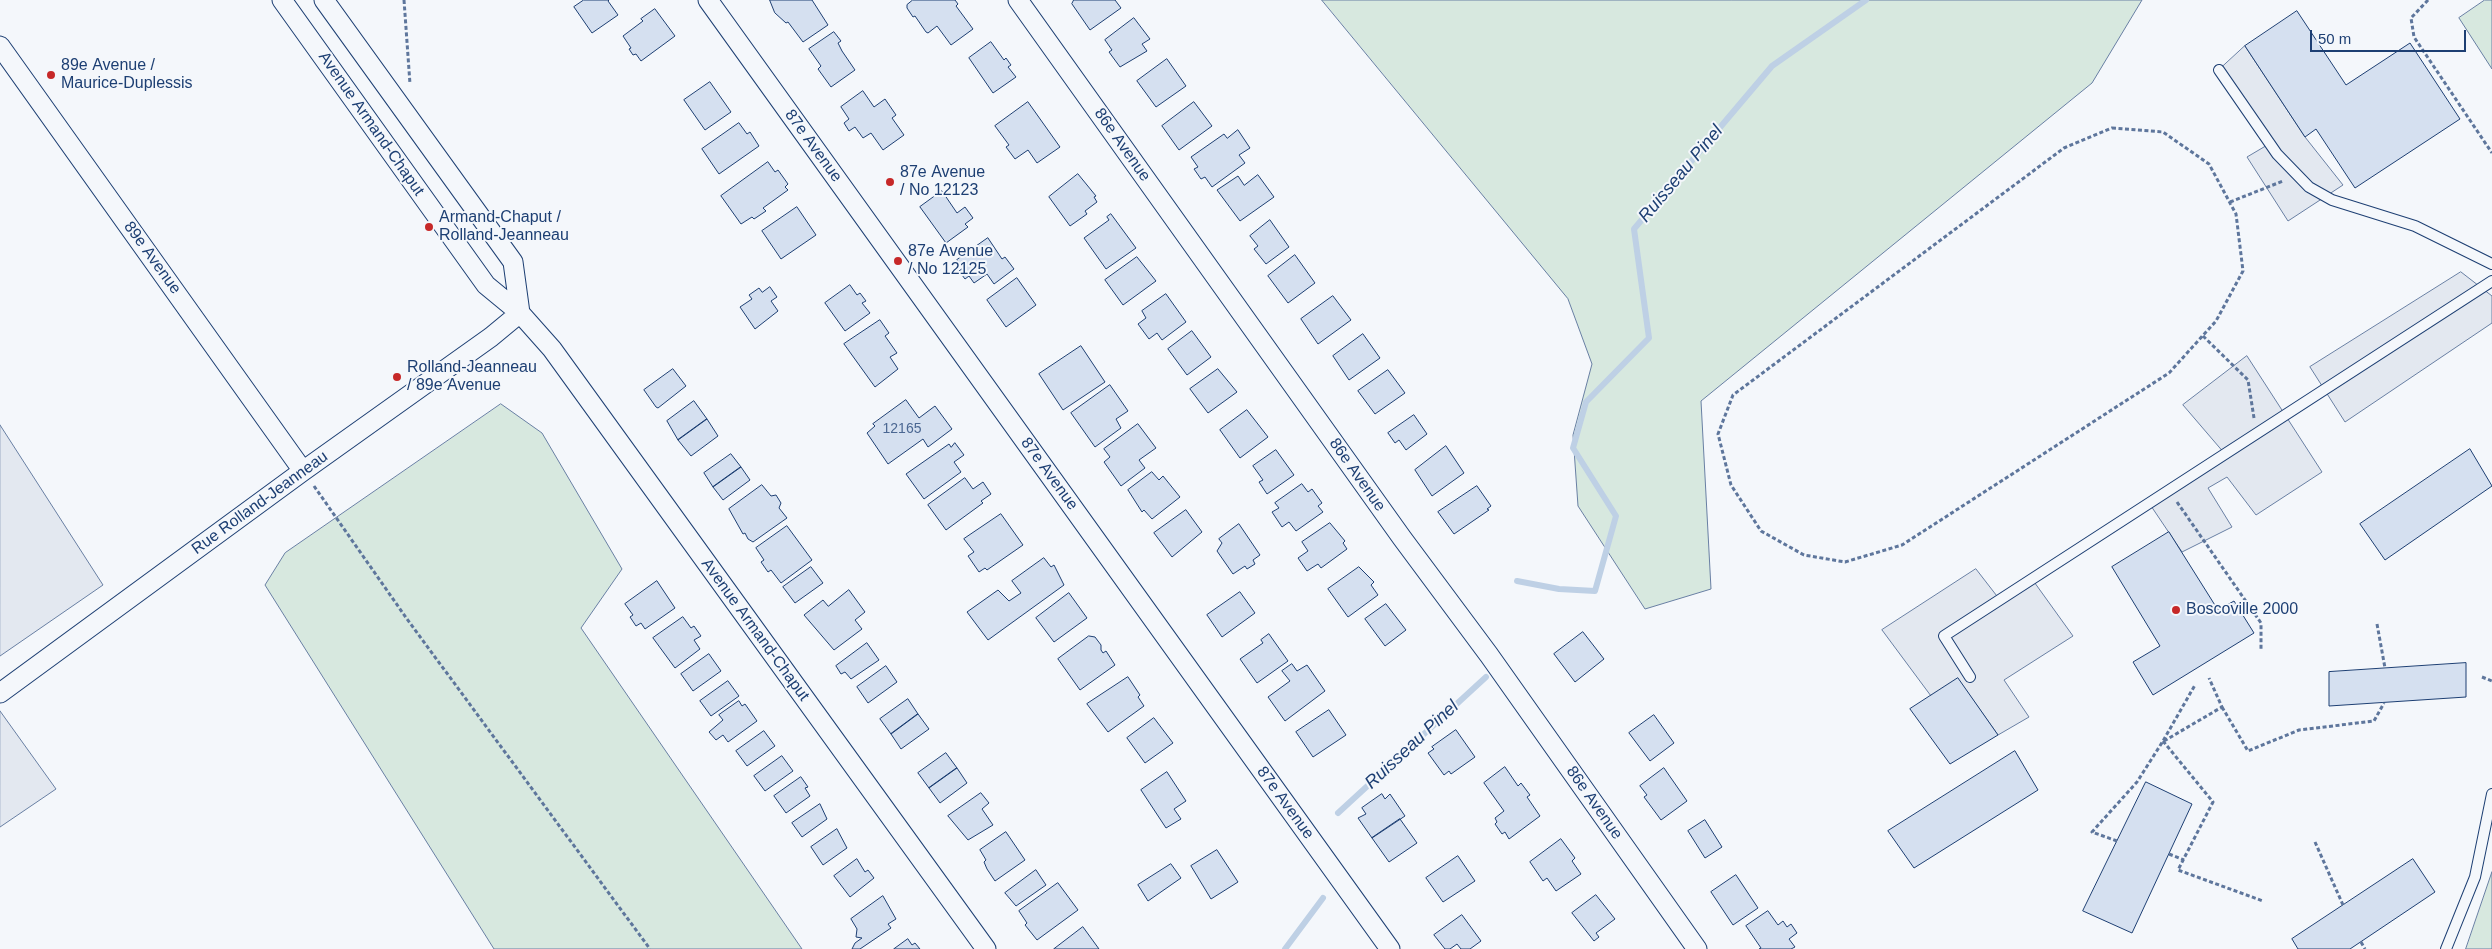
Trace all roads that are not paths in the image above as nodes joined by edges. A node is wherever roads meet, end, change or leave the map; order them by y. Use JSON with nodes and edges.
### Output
{"nodes":[{"id":1,"x":282,"y":0,"type":"edge"},
{"id":2,"x":324,"y":0,"type":"edge"},
{"id":3,"x":708,"y":0,"type":"edge"},
{"id":4,"x":1018,"y":0,"type":"edge"},
{"id":5,"x":0,"y":46,"type":"edge"},
{"id":6,"x":2219,"y":70,"type":"dead end"},
{"id":7,"x":2492,"y":264,"type":"edge"},
{"id":8,"x":2492,"y":281,"type":"edge"},
{"id":9,"x":520,"y":313,"type":"junction"},
{"id":10,"x":304,"y":471,"type":"junction"},
{"id":11,"x":1970,"y":677,"type":"dead end"},
{"id":12,"x":0,"y":693,"type":"edge"},
{"id":13,"x":2492,"y":794,"type":"edge"},
{"id":14,"x":986,"y":949,"type":"edge"},
{"id":15,"x":1390,"y":949,"type":"edge"},
{"id":16,"x":1697,"y":949,"type":"edge"},
{"id":17,"x":2446,"y":949,"type":"edge"}],
"edges":[{"from":1,"to":9,"type":"street","name":"Avenue Armand-Chaput"},
{"from":2,"to":9,"type":"street","name":"Avenue Armand-Chaput"},
{"from":3,"to":15,"type":"street","name":"87e Avenue"},
{"from":4,"to":16,"type":"street","name":"86e Avenue"},
{"from":5,"to":10,"type":"street","name":"89e Avenue"},
{"from":6,"to":7,"type":"lane"},
{"from":8,"to":11,"type":"lane"},
{"from":9,"to":10,"type":"street","name":"Rue Rolland-Jeanneau"},
{"from":9,"to":14,"type":"street","name":"Avenue Armand-Chaput"},
{"from":10,"to":12,"type":"street","name":"Rue Rolland-Jeanneau"},
{"from":13,"to":17,"type":"lane"}]}
